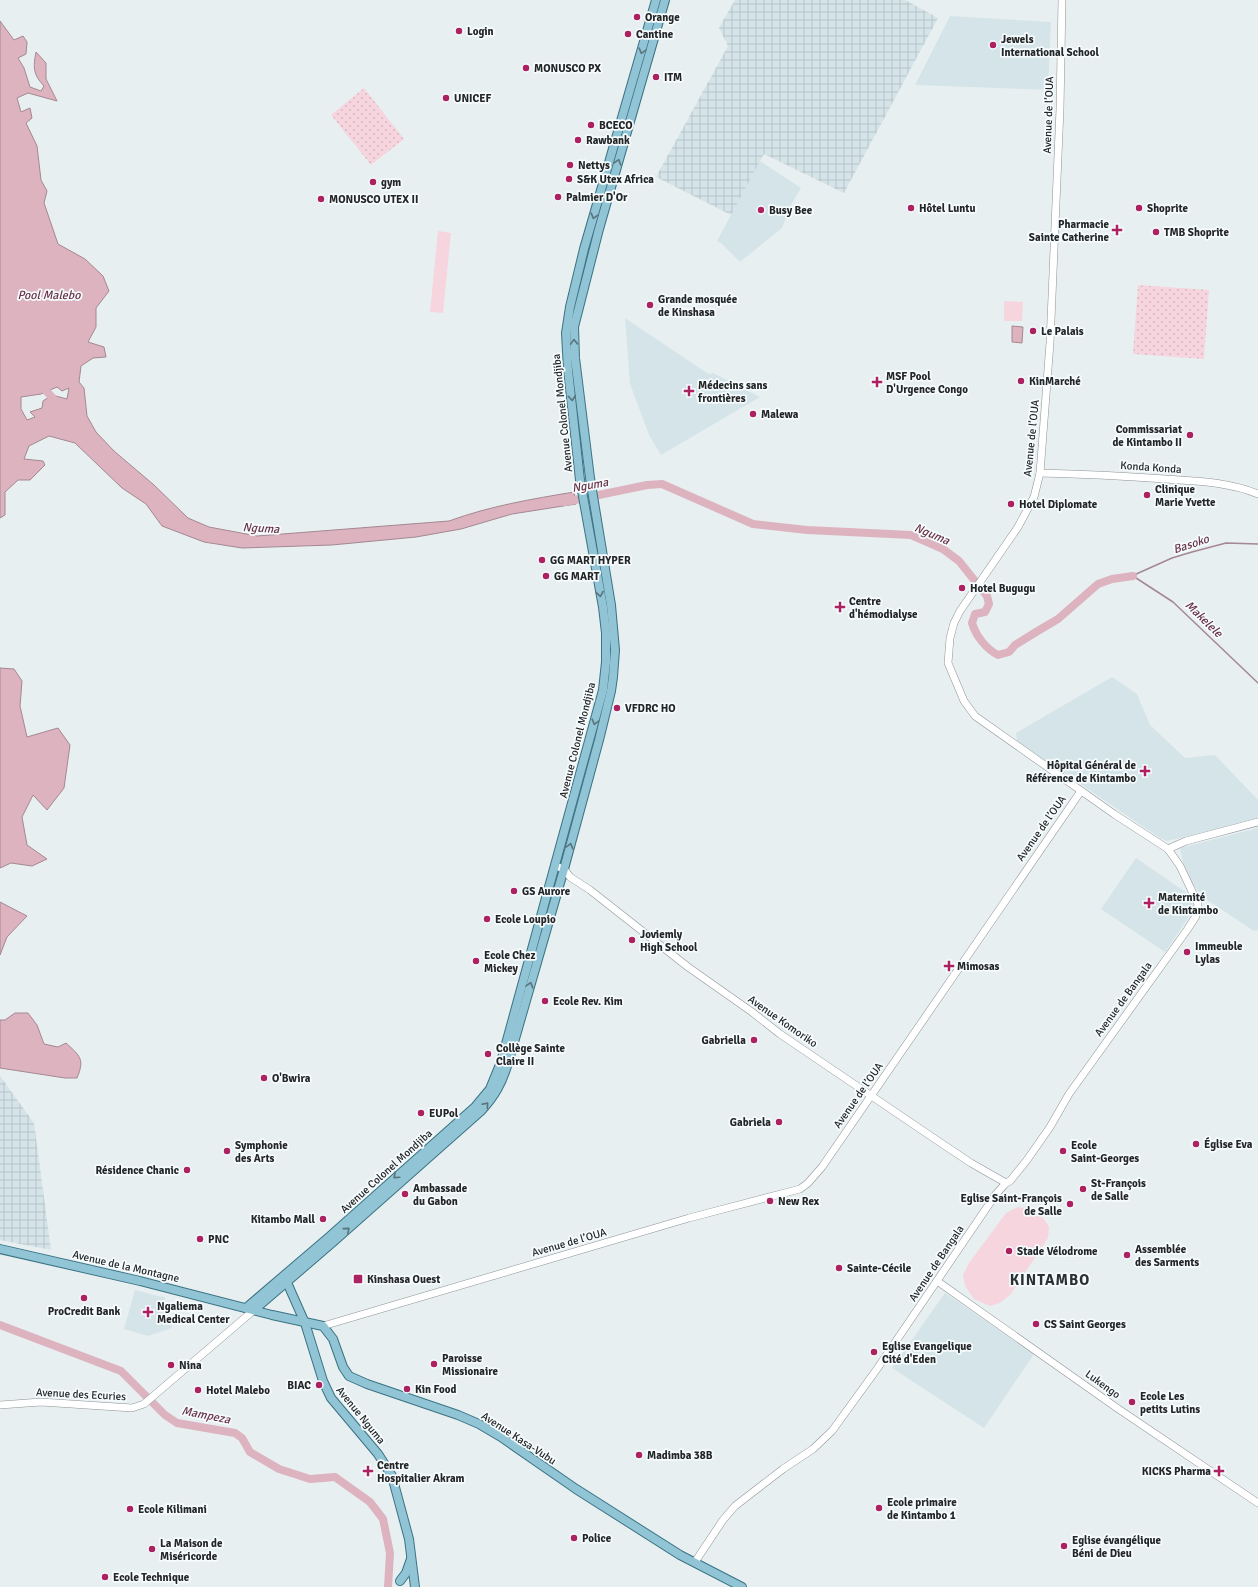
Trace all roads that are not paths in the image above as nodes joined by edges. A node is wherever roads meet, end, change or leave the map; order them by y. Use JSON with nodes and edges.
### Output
{"nodes":[{"id":1,"x":656,"y":0,"type":"edge"},
{"id":2,"x":666,"y":0,"type":"edge"},
{"id":3,"x":1062,"y":0,"type":"edge"},
{"id":4,"x":619,"y":144,"type":"junction"},
{"id":5,"x":1040,"y":473,"type":"junction"},
{"id":6,"x":1258,"y":494,"type":"edge"},
{"id":7,"x":1081,"y":791,"type":"junction"},
{"id":8,"x":1258,"y":822,"type":"edge"},
{"id":9,"x":1168,"y":849,"type":"junction"},
{"id":10,"x":555,"y":866,"type":"junction"},
{"id":11,"x":564,"y":869,"type":"junction"},
{"id":12,"x":871,"y":1096,"type":"junction"},
{"id":13,"x":1006,"y":1183,"type":"junction"},
{"id":14,"x":0,"y":1249,"type":"edge"},
{"id":15,"x":286,"y":1278,"type":"junction"},
{"id":16,"x":937,"y":1281,"type":"junction"},
{"id":17,"x":250,"y":1309,"type":"junction"},
{"id":18,"x":305,"y":1323,"type":"junction"},
{"id":19,"x":323,"y":1326,"type":"junction"},
{"id":20,"x":0,"y":1405,"type":"edge"},
{"id":21,"x":1258,"y":1503,"type":"edge"},
{"id":22,"x":412,"y":1556,"type":"junction"},
{"id":23,"x":695,"y":1562,"type":"junction"},
{"id":24,"x":401,"y":1584,"type":"edge"},
{"id":25,"x":415,"y":1587,"type":"edge"},
{"id":26,"x":742,"y":1587,"type":"edge"}],
"edges":[{"from":1,"to":4,"type":"main road","name":"Avenue Colonel Mondjiba","one_way":true},
{"from":2,"to":4,"type":"main road","name":"Avenue Colonel Mondjiba"},
{"from":3,"to":5,"type":"street","name":"Avenue de l’OUA"},
{"from":4,"to":10,"type":"main road","name":"Avenue Colonel Mondjiba","one_way":true},
{"from":11,"to":4,"type":"main road","name":"Avenue Colonel Mondjiba","one_way":true},
{"from":5,"to":6,"type":"street","name":"Konda Konda"},
{"from":5,"to":7,"type":"street","name":"Avenue de l’OUA"},
{"from":7,"to":9,"type":"street"},
{"from":7,"to":12,"type":"street","name":"Avenue de l’OUA"},
{"from":8,"to":9,"type":"street"},
{"from":9,"to":13,"type":"street","name":"Avenue de Bangala"},
{"from":10,"to":11,"type":"street","name":"Avenue Komoriko"},
{"from":10,"to":15,"type":"main road","name":"Avenue Colonel Mondjiba","one_way":true},
{"from":11,"to":12,"type":"street","name":"Avenue Komoriko"},
{"from":15,"to":11,"type":"main road","name":"Avenue Colonel Mondjiba","one_way":true},
{"from":12,"to":13,"type":"street","name":"Avenue Komoriko"},
{"from":12,"to":19,"type":"street","name":"Avenue de l’OUA"},
{"from":13,"to":16,"type":"street","name":"Avenue de Bangala"},
{"from":14,"to":17,"type":"main road","name":"Avenue de la Montagne"},
{"from":15,"to":17,"type":"main road","name":"Avenue Colonel Mondjiba"},
{"from":15,"to":18,"type":"main road","name":"Avenue Nguma"},
{"from":16,"to":21,"type":"street","name":"Lukengo"},
{"from":16,"to":23,"type":"street","name":"Avenue de Bangala"},
{"from":17,"to":18,"type":"main road"},
{"from":17,"to":20,"type":"street","name":"Avenue des Ecuries"},
{"from":18,"to":19,"type":"main road"},
{"from":18,"to":22,"type":"main road","name":"Avenue Nguma"},
{"from":19,"to":23,"type":"main road","name":"Avenue Kasa-Vubu"},
{"from":22,"to":24,"type":"main road"},
{"from":22,"to":25,"type":"main road","name":"Avenue Nguma"},
{"from":23,"to":26,"type":"main road","name":"Avenue Kasa-Vubu"}]}
